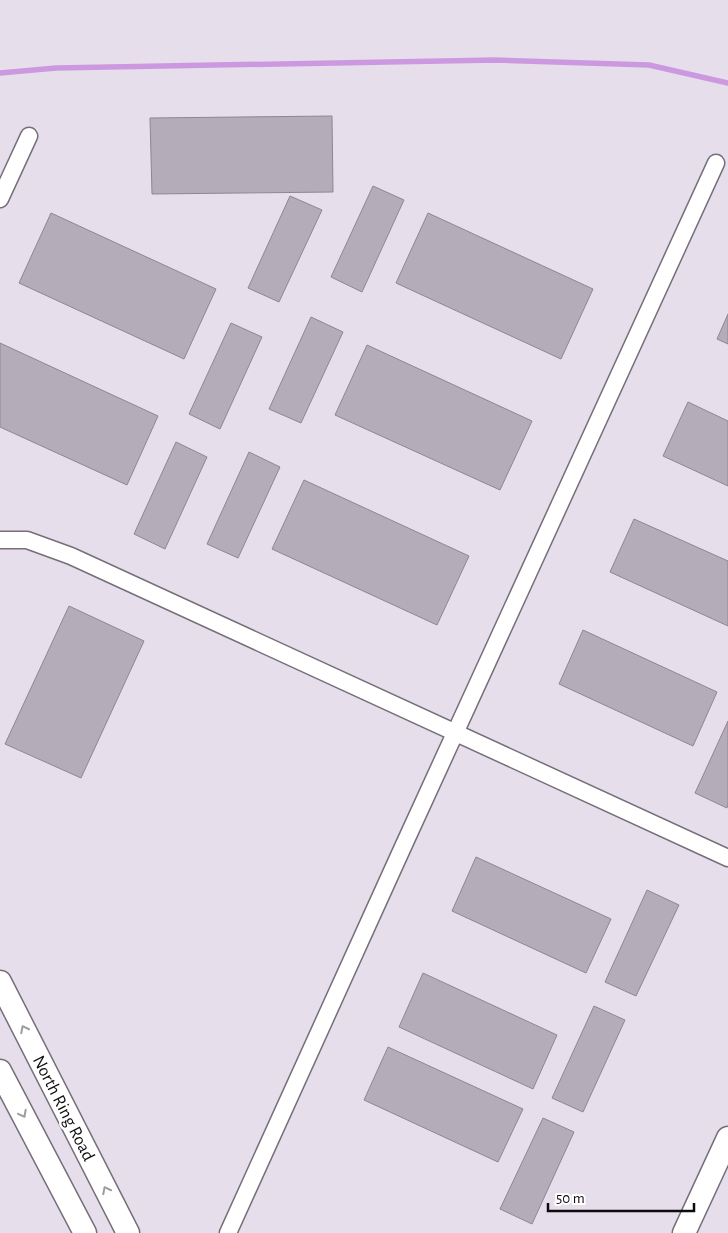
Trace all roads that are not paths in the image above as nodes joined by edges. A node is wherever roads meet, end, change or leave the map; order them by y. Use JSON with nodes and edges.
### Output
{"nodes":[{"id":1,"x":29,"y":136,"type":"dead end"},
{"id":2,"x":716,"y":163,"type":"dead end"},
{"id":3,"x":0,"y":199,"type":"edge"},
{"id":4,"x":0,"y":540,"type":"edge"},
{"id":5,"x":455,"y":733,"type":"junction"},
{"id":6,"x":728,"y":858,"type":"edge"},
{"id":7,"x":0,"y":982,"type":"edge"},
{"id":8,"x":0,"y":1071,"type":"edge"},
{"id":9,"x":728,"y":1138,"type":"edge"},
{"id":10,"x":85,"y":1233,"type":"edge"},
{"id":11,"x":128,"y":1233,"type":"edge"},
{"id":12,"x":228,"y":1233,"type":"edge"},
{"id":13,"x":684,"y":1233,"type":"edge"}],
"edges":[{"from":1,"to":3,"type":"street"},
{"from":2,"to":5,"type":"street"},
{"from":4,"to":5,"type":"street"},
{"from":5,"to":6,"type":"street"},
{"from":5,"to":12,"type":"street"},
{"from":11,"to":7,"type":"main road","name":"North Ring Road","one_way":true},
{"from":8,"to":10,"type":"main road","one_way":true},
{"from":9,"to":13,"type":"main road"}]}
